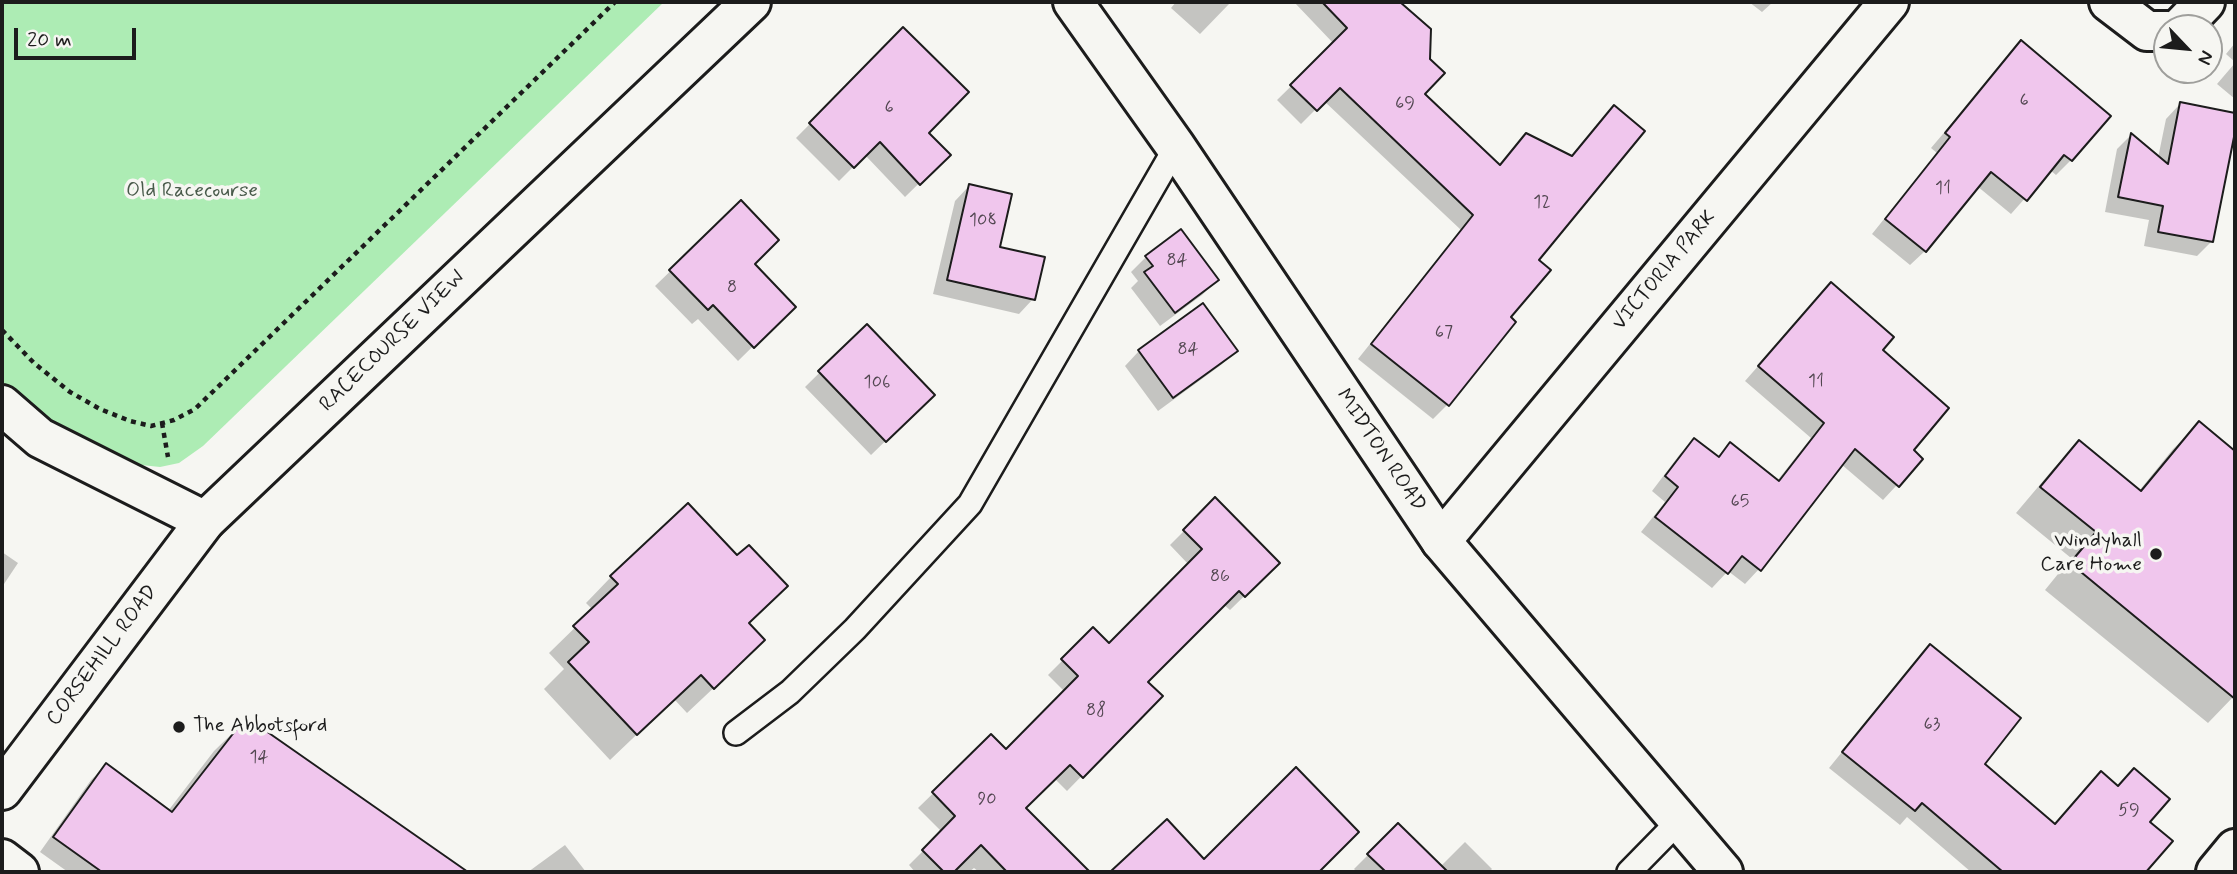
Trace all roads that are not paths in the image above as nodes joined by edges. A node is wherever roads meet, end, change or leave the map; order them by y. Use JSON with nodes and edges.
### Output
{"nodes":[{"id":1,"x":751,"y":2,"type":"edge"},
{"id":2,"x":1073,"y":2,"type":"edge"},
{"id":3,"x":1889,"y":2,"type":"edge"},
{"id":4,"x":2109,"y":2,"type":"edge"},
{"id":5,"x":2153,"y":31,"type":"edge"},
{"id":6,"x":1176,"y":147,"type":"junction"},
{"id":7,"x":2,"y":405,"type":"edge"},
{"id":8,"x":205,"y":521,"type":"junction"},
{"id":9,"x":1441,"y":541,"type":"junction"},
{"id":10,"x":736,"y":733,"type":"dead end"},
{"id":11,"x":2,"y":790,"type":"edge"},
{"id":12,"x":1678,"y":822,"type":"junction"},
{"id":13,"x":2235,"y":849,"type":"edge"},
{"id":14,"x":2,"y":859,"type":"edge"},
{"id":15,"x":19,"y":872,"type":"edge"},
{"id":16,"x":1629,"y":872,"type":"edge"},
{"id":17,"x":1723,"y":872,"type":"edge"},
{"id":18,"x":2216,"y":872,"type":"edge"}],
"edges":[{"from":1,"to":8,"type":"street","name":"RACECOURSE VIEW"},
{"from":2,"to":6,"type":"street","name":"MIDTON ROAD"},
{"from":3,"to":9,"type":"street","name":"VICTORIA PARK"},
{"from":4,"to":5,"type":"street"},
{"from":6,"to":9,"type":"street","name":"MIDTON ROAD"},
{"from":6,"to":10,"type":"lane"},
{"from":7,"to":8,"type":"street"},
{"from":8,"to":11,"type":"street","name":"CORSEHILL ROAD"},
{"from":9,"to":12,"type":"street","name":"MIDTON ROAD"},
{"from":12,"to":16,"type":"lane"},
{"from":12,"to":17,"type":"street","name":"MIDTON ROAD"},
{"from":13,"to":18,"type":"street"},
{"from":14,"to":15,"type":"street"}]}
